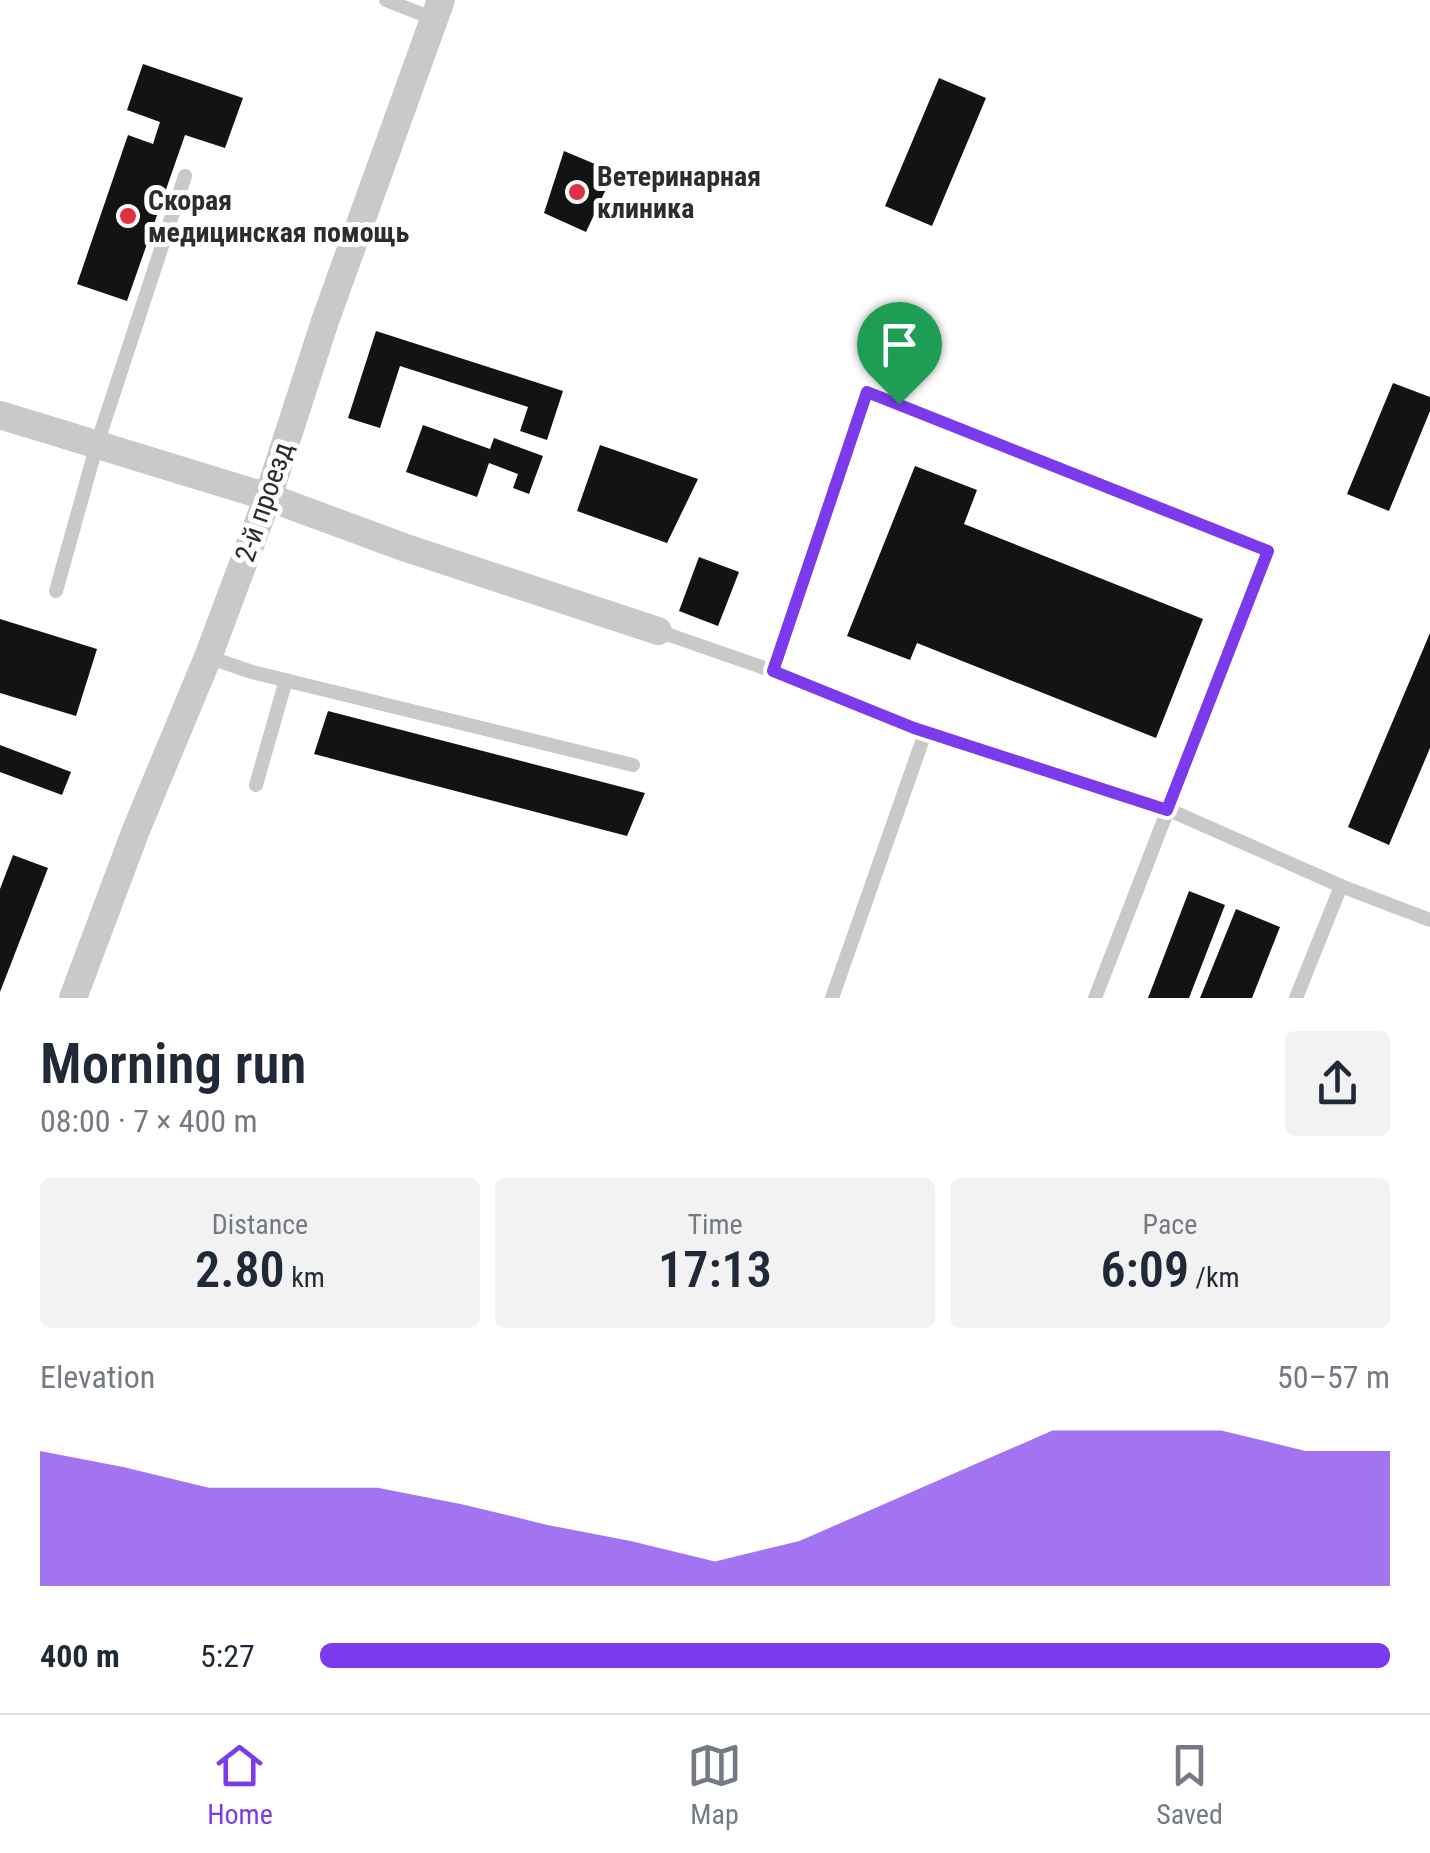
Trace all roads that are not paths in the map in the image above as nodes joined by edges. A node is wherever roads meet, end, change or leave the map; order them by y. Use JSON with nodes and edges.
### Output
{"nodes":[{"id":1,"x":386,"y":0,"type":"edge"},
{"id":2,"x":438,"y":9,"type":"edge"},
{"id":3,"x":185,"y":176,"type":"dead end"},
{"id":4,"x":0,"y":416,"type":"edge"},
{"id":5,"x":97,"y":444,"type":"junction"},
{"id":6,"x":268,"y":496,"type":"junction"},
{"id":7,"x":56,"y":591,"type":"dead end"},
{"id":8,"x":658,"y":631,"type":"joint"},
{"id":9,"x":208,"y":657,"type":"junction"},
{"id":10,"x":773,"y":671,"type":"junction"},
{"id":11,"x":286,"y":680,"type":"junction"},
{"id":12,"x":914,"y":728,"type":"junction"},
{"id":13,"x":633,"y":765,"type":"dead end"},
{"id":14,"x":256,"y":784,"type":"dead end"},
{"id":15,"x":1167,"y":810,"type":"junction"},
{"id":16,"x":1342,"y":886,"type":"junction"},
{"id":17,"x":1430,"y":920,"type":"edge"},
{"id":18,"x":73,"y":998,"type":"edge"},
{"id":19,"x":832,"y":998,"type":"edge"},
{"id":20,"x":1095,"y":998,"type":"edge"},
{"id":21,"x":1296,"y":998,"type":"edge"}],
"edges":[{"from":1,"to":2,"type":"lane"},
{"from":2,"to":6,"type":"street","name":"2-й проезд"},
{"from":3,"to":5,"type":"lane"},
{"from":4,"to":5,"type":"street"},
{"from":5,"to":6,"type":"street"},
{"from":5,"to":7,"type":"lane"},
{"from":6,"to":8,"type":"street"},
{"from":6,"to":9,"type":"street","name":"2-й проезд"},
{"from":8,"to":10,"type":"lane"},
{"from":9,"to":11,"type":"lane"},
{"from":9,"to":18,"type":"street","name":"2-й проезд"},
{"from":10,"to":12,"type":"lane"},
{"from":10,"to":15,"type":"lane"},
{"from":11,"to":13,"type":"lane"},
{"from":11,"to":14,"type":"lane"},
{"from":12,"to":15,"type":"lane"},
{"from":12,"to":19,"type":"lane"},
{"from":15,"to":16,"type":"lane"},
{"from":15,"to":20,"type":"lane"},
{"from":16,"to":17,"type":"lane"},
{"from":16,"to":21,"type":"lane"}]}
